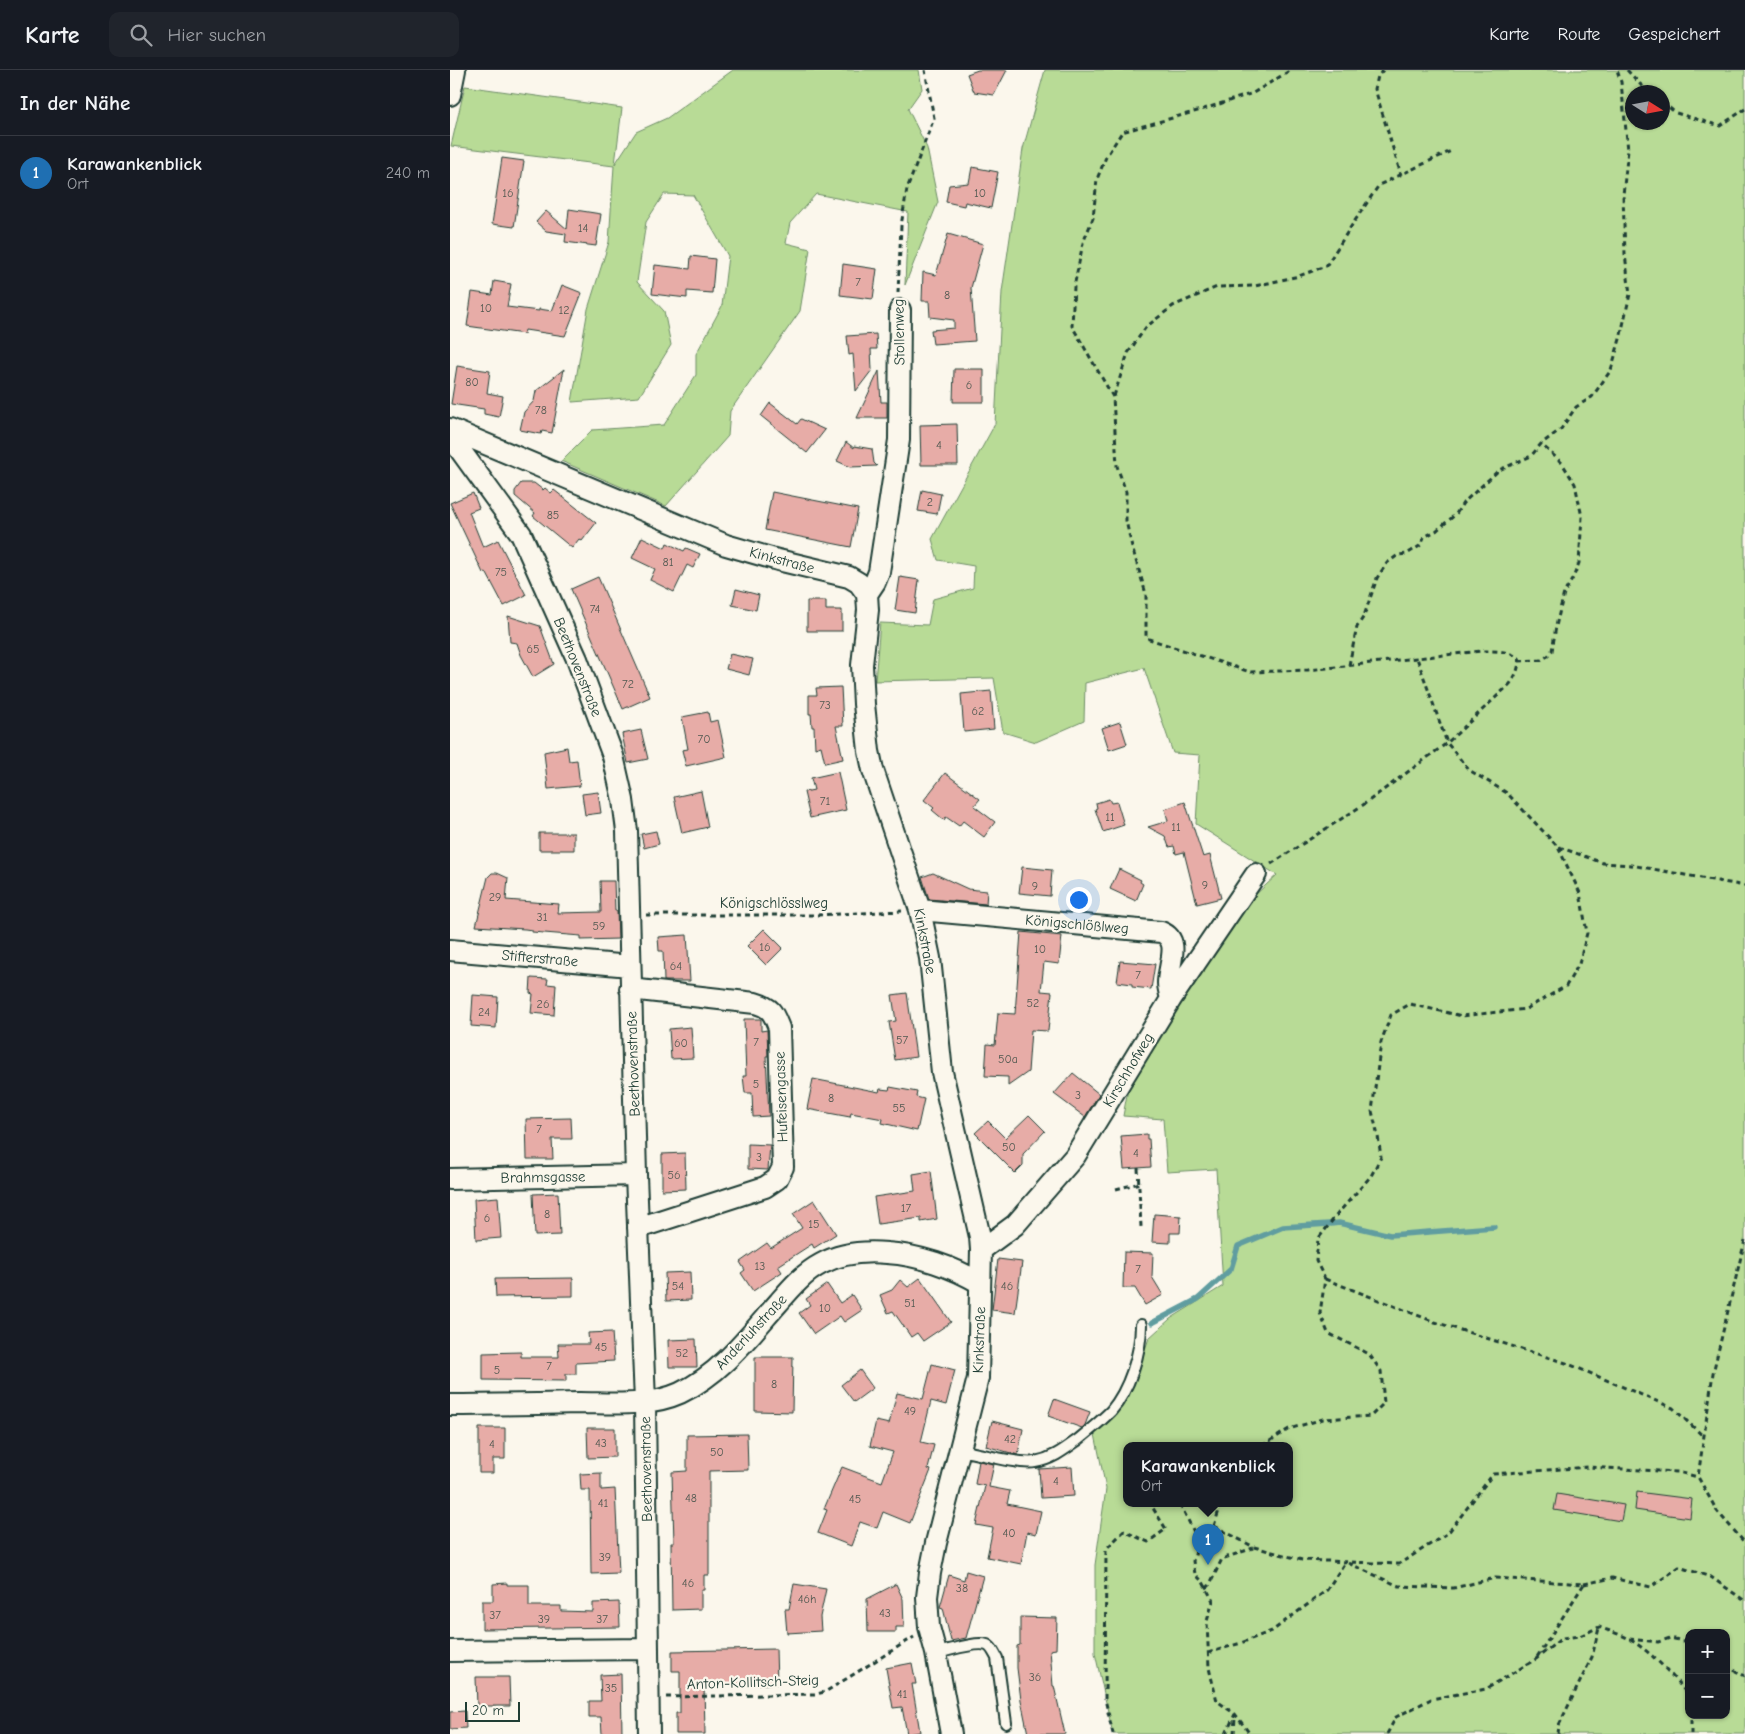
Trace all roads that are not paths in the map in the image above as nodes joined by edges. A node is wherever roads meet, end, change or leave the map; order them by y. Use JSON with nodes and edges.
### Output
{"nodes":[{"id":1,"x":455,"y":70,"type":"edge"},
{"id":2,"x":450,"y":95,"type":"edge"},
{"id":3,"x":900,"y":310,"type":"road end"},
{"id":4,"x":450,"y":429,"type":"edge"},
{"id":5,"x":450,"y":436,"type":"edge"},
{"id":6,"x":867,"y":594,"type":"junction"},
{"id":7,"x":1256,"y":874,"type":"road end"},
{"id":8,"x":920,"y":910,"type":"junction"},
{"id":9,"x":450,"y":950,"type":"edge"},
{"id":10,"x":630,"y":966,"type":"junction"},
{"id":11,"x":630,"y":990,"type":"junction"},
{"id":12,"x":1171,"y":999,"type":"junction"},
{"id":13,"x":636,"y":1175,"type":"junction"},
{"id":14,"x":450,"y":1180,"type":"edge"},
{"id":15,"x":638,"y":1228,"type":"junction"},
{"id":16,"x":982,"y":1250,"type":"junction"},
{"id":17,"x":980,"y":1283,"type":"junction"},
{"id":18,"x":1141,"y":1325,"type":"dead end"},
{"id":19,"x":645,"y":1402,"type":"junction"},
{"id":20,"x":450,"y":1405,"type":"edge"},
{"id":21,"x":960,"y":1450,"type":"junction"},
{"id":22,"x":648,"y":1649,"type":"junction"},
{"id":23,"x":450,"y":1651,"type":"edge"},
{"id":24,"x":936,"y":1653,"type":"junction"},
{"id":25,"x":1006,"y":1724,"type":"dead end"},
{"id":26,"x":649,"y":1734,"type":"edge"},
{"id":27,"x":951,"y":1734,"type":"edge"}],
"edges":[{"from":1,"to":2,"type":"street"},
{"from":3,"to":6,"type":"street","name":"Stollenweg"},
{"from":4,"to":6,"type":"street","name":"Kinkstraße"},
{"from":5,"to":10,"type":"street","name":"Beethovenstraße"},
{"from":6,"to":8,"type":"street","name":"Kinkstraße"},
{"from":7,"to":12,"type":"street","name":"Kirschhofweg"},
{"from":8,"to":12,"type":"street","name":"Königschlößlweg"},
{"from":8,"to":16,"type":"street","name":"Kinkstraße"},
{"from":9,"to":10,"type":"street","name":"Stifterstraße"},
{"from":10,"to":11,"type":"street","name":"Beethovenstraße"},
{"from":11,"to":13,"type":"street","name":"Beethovenstraße"},
{"from":11,"to":15,"type":"street","name":"Hufeisengasse"},
{"from":12,"to":16,"type":"street","name":"Kirschhofweg"},
{"from":13,"to":14,"type":"street","name":"Brahmsgasse"},
{"from":13,"to":15,"type":"street","name":"Beethovenstraße"},
{"from":15,"to":19,"type":"street","name":"Beethovenstraße"},
{"from":16,"to":17,"type":"street","name":"Kinkstraße"},
{"from":17,"to":19,"type":"street","name":"Anderluhstraße"},
{"from":17,"to":21,"type":"street","name":"Kinkstraße"},
{"from":18,"to":21,"type":"lane"},
{"from":19,"to":20,"type":"street","name":"Anderluhstraße"},
{"from":19,"to":22,"type":"street","name":"Beethovenstraße"},
{"from":21,"to":24,"type":"street","name":"Kinkstraße"},
{"from":22,"to":23,"type":"street"},
{"from":22,"to":26,"type":"street","name":"Beethovenstraße"},
{"from":24,"to":25,"type":"lane"},
{"from":24,"to":27,"type":"street","name":"Kinkstraße"}]}
